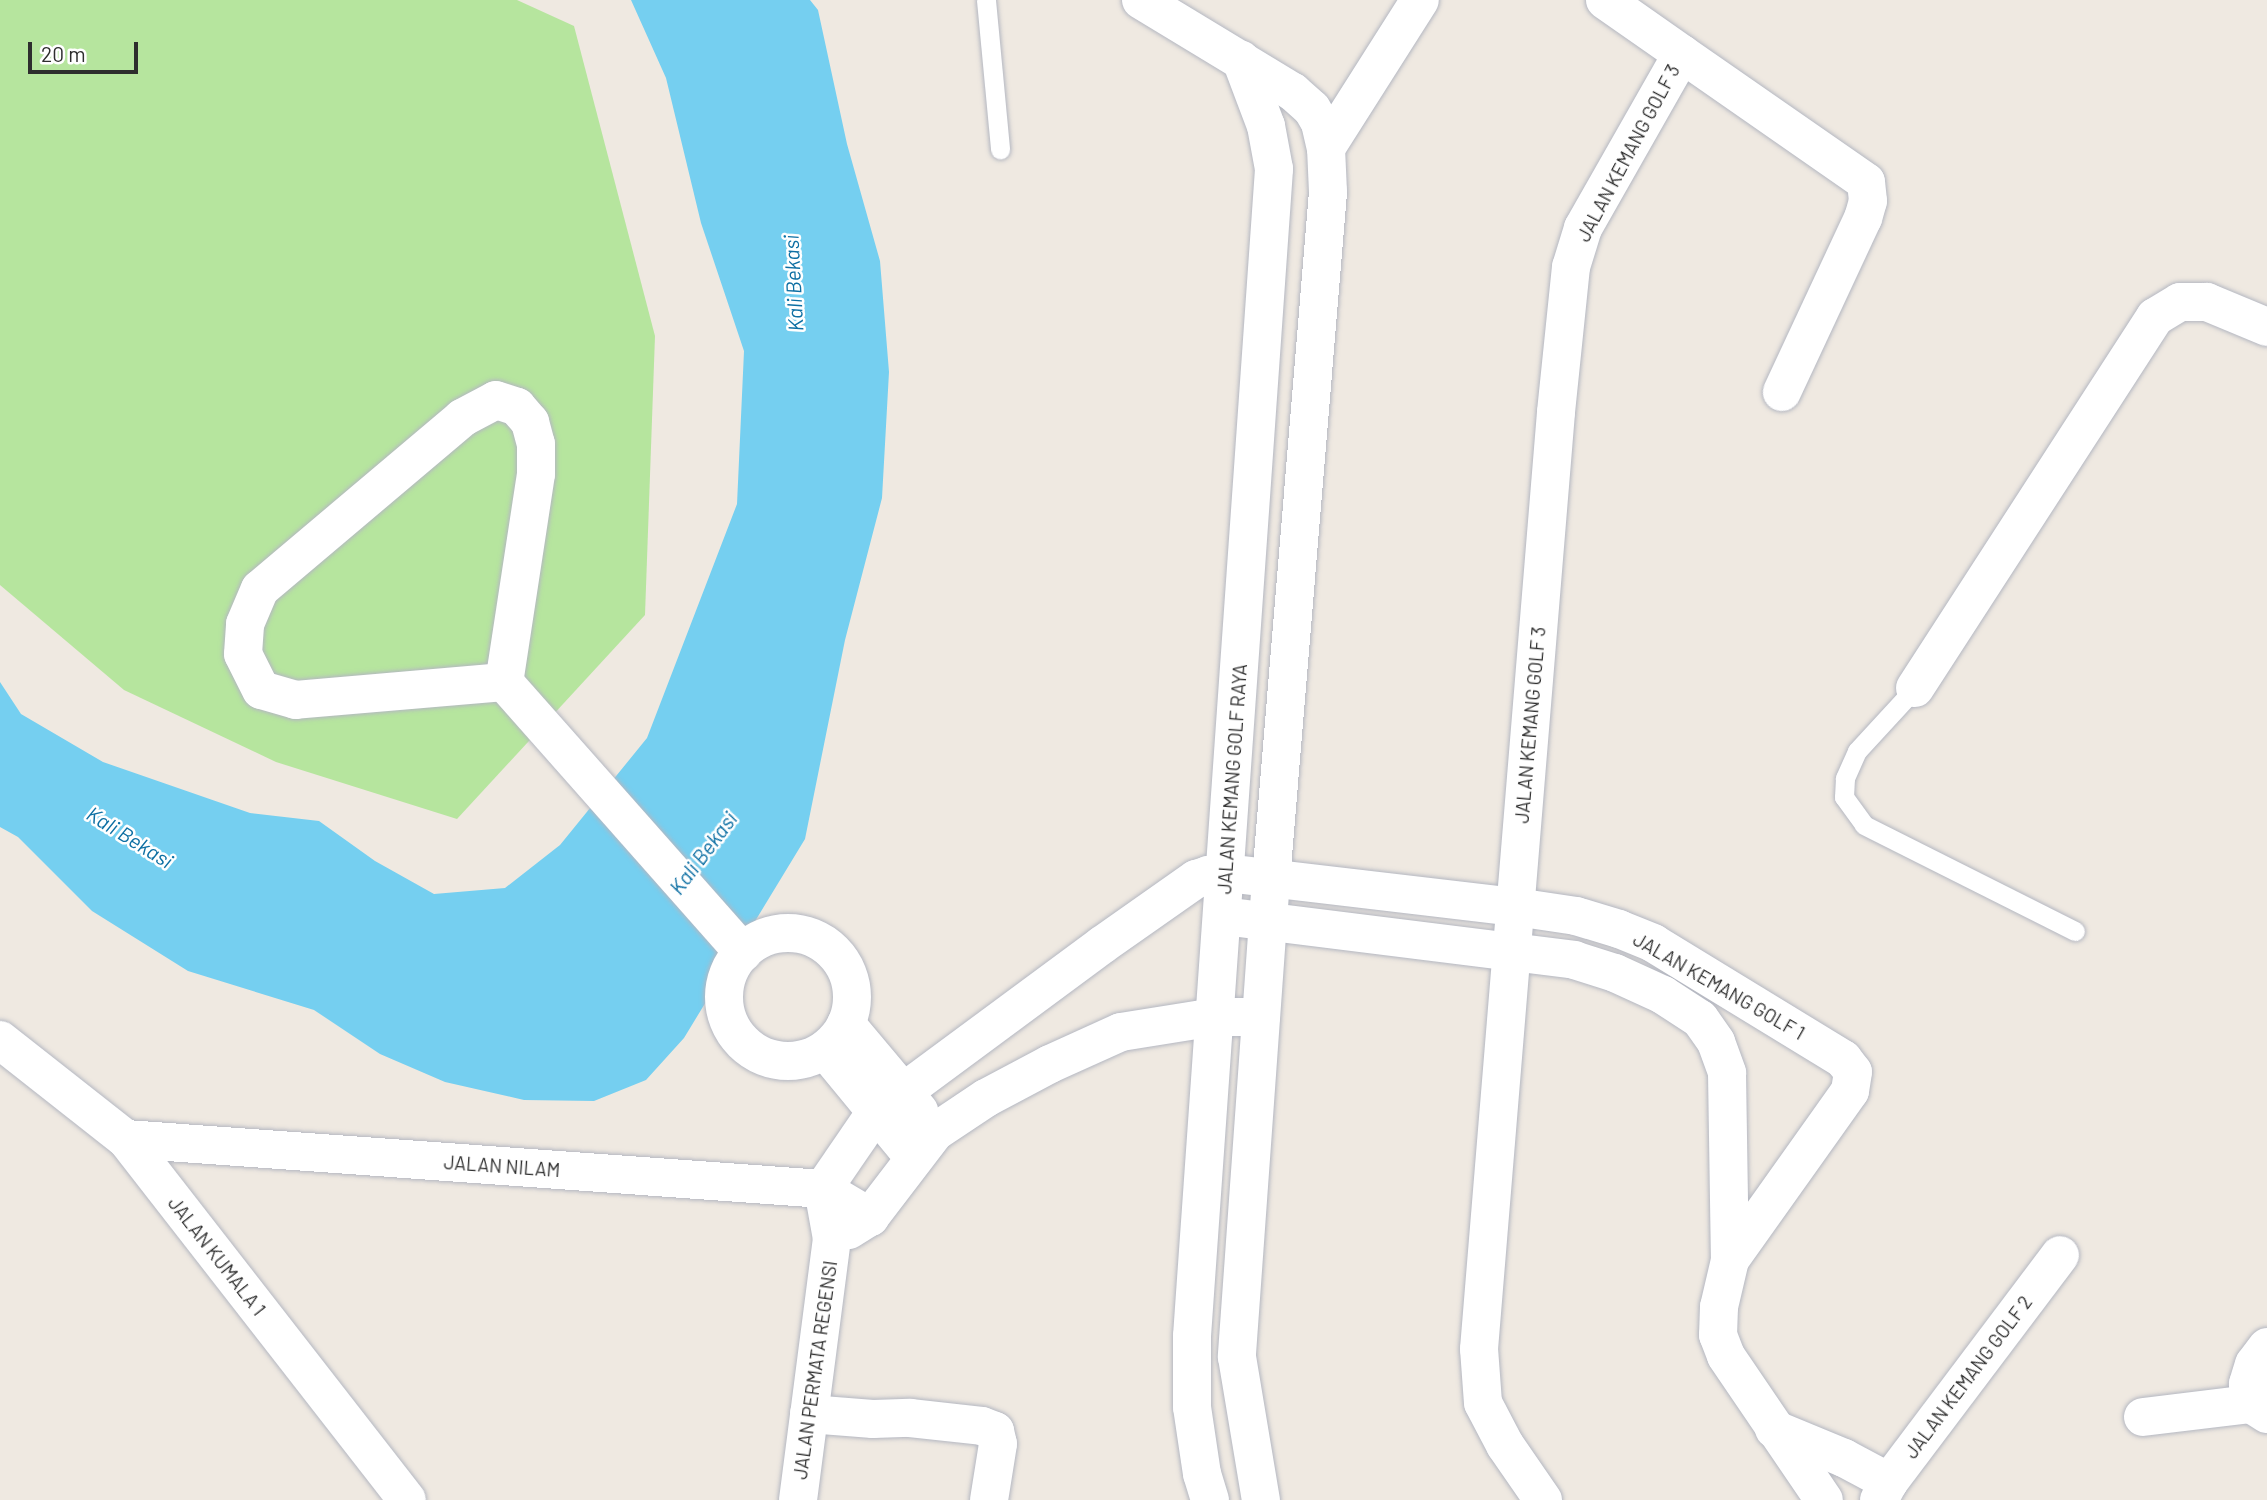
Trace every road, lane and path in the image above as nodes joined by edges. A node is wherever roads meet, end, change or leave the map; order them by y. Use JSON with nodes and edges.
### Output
{"nodes":[{"id":1,"x":986,"y":0,"type":"edge"},
{"id":2,"x":1141,"y":0,"type":"edge"},
{"id":3,"x":1420,"y":0,"type":"edge"},
{"id":4,"x":1605,"y":0,"type":"edge"},
{"id":5,"x":1682,"y":54,"type":"junction"},
{"id":6,"x":1241,"y":60,"type":"junction"},
{"id":7,"x":1326,"y":148,"type":"junction"},
{"id":8,"x":1000,"y":149,"type":"dead end"},
{"id":9,"x":2267,"y":327,"type":"edge"},
{"id":10,"x":1782,"y":392,"type":"dead end"},
{"id":11,"x":1915,"y":688,"type":"joint"},
{"id":12,"x":512,"y":689,"type":"junction"},
{"id":13,"x":1226,"y":873,"type":"junction"},
{"id":14,"x":1271,"y":879,"type":"junction"},
{"id":15,"x":1516,"y":907,"type":"junction"},
{"id":16,"x":1223,"y":916,"type":"junction"},
{"id":17,"x":1268,"y":924,"type":"junction"},
{"id":18,"x":2075,"y":931,"type":"dead end"},
{"id":19,"x":731,"y":939,"type":"junction"},
{"id":20,"x":1513,"y":950,"type":"junction"},
{"id":21,"x":1748,"y":1002,"type":"junction"},
{"id":22,"x":1214,"y":1017,"type":"junction"},
{"id":23,"x":1261,"y":1017,"type":"junction"},
{"id":24,"x":835,"y":1037,"type":"junction"},
{"id":25,"x":0,"y":1040,"type":"edge"},
{"id":26,"x":1716,"y":1042,"type":"junction"},
{"id":27,"x":889,"y":1103,"type":"junction"},
{"id":28,"x":126,"y":1139,"type":"junction"},
{"id":29,"x":925,"y":1145,"type":"junction"},
{"id":30,"x":823,"y":1189,"type":"junction"},
{"id":31,"x":1200,"y":1216,"type":"junction"},
{"id":32,"x":870,"y":1217,"type":"junction"},
{"id":33,"x":1246,"y":1221,"type":"junction"},
{"id":34,"x":832,"y":1239,"type":"junction"},
{"id":35,"x":2060,"y":1255,"type":"dead end"},
{"id":36,"x":1730,"y":1260,"type":"junction"},
{"id":37,"x":2267,"y":1347,"type":"edge"},
{"id":38,"x":2259,"y":1409,"type":"edge"},
{"id":39,"x":808,"y":1413,"type":"junction"},
{"id":40,"x":2143,"y":1417,"type":"dead end"},
{"id":41,"x":1774,"y":1429,"type":"junction"},
{"id":42,"x":1884,"y":1491,"type":"edge"},
{"id":43,"x":407,"y":1500,"type":"edge"},
{"id":44,"x":798,"y":1500,"type":"edge"},
{"id":45,"x":989,"y":1500,"type":"edge"},
{"id":46,"x":1210,"y":1500,"type":"edge"},
{"id":47,"x":1261,"y":1500,"type":"edge"},
{"id":48,"x":1544,"y":1500,"type":"edge"},
{"id":49,"x":1824,"y":1500,"type":"edge"}],
"edges":[{"from":1,"to":8,"type":"lane"},
{"from":2,"to":6,"type":"street"},
{"from":3,"to":7,"type":"street"},
{"from":4,"to":5,"type":"street","name":"JALAN KEMANG GOLF 3"},
{"from":5,"to":10,"type":"street"},
{"from":5,"to":15,"type":"street","name":"JALAN KEMANG GOLF 3"},
{"from":6,"to":7,"type":"street"},
{"from":6,"to":13,"type":"street","name":"JALAN KEMANG GOLF RAYA"},
{"from":7,"to":14,"type":"street"},
{"from":9,"to":11,"type":"street"},
{"from":11,"to":18,"type":"lane"},
{"from":12,"to":12,"type":"street"},
{"from":12,"to":19,"type":"street"},
{"from":13,"to":14,"type":"street","name":"JALAN KEMANG GOLF 1"},
{"from":13,"to":16,"type":"street","name":"JALAN KEMANG GOLF RAYA"},
{"from":13,"to":27,"type":"street"},
{"from":14,"to":15,"type":"street","name":"JALAN KEMANG GOLF 1"},
{"from":14,"to":17,"type":"street"},
{"from":15,"to":20,"type":"street","name":"JALAN KEMANG GOLF 3"},
{"from":15,"to":21,"type":"street","name":"JALAN KEMANG GOLF 1"},
{"from":16,"to":17,"type":"street","name":"JALAN KEMANG GOLF 1"},
{"from":16,"to":22,"type":"street","name":"JALAN KEMANG GOLF RAYA"},
{"from":17,"to":20,"type":"street","name":"JALAN KEMANG GOLF 1"},
{"from":17,"to":23,"type":"street"},
{"from":19,"to":24,"type":"street"},
{"from":19,"to":24,"type":"street"},
{"from":20,"to":26,"type":"street","name":"JALAN KEMANG GOLF 1"},
{"from":20,"to":48,"type":"street","name":"JALAN KEMANG GOLF 3"},
{"from":21,"to":26,"type":"street"},
{"from":21,"to":36,"type":"street","name":"JALAN KEMANG GOLF 1"},
{"from":22,"to":23,"type":"street"},
{"from":22,"to":29,"type":"street"},
{"from":22,"to":31,"type":"street","name":"JALAN KEMANG GOLF RAYA"},
{"from":23,"to":33,"type":"street"},
{"from":24,"to":27,"type":"street"},
{"from":25,"to":28,"type":"street","name":"JALAN KUMALA 1"},
{"from":26,"to":36,"type":"street","name":"JALAN KEMANG GOLF 1"},
{"from":27,"to":29,"type":"street"},
{"from":27,"to":30,"type":"street"},
{"from":28,"to":30,"type":"street","name":"JALAN NILAM"},
{"from":28,"to":43,"type":"street","name":"JALAN KUMALA 1"},
{"from":29,"to":32,"type":"street"},
{"from":30,"to":32,"type":"street","name":"JALAN NILAM"},
{"from":30,"to":34,"type":"street","name":"JALAN PERMATA REGENSI"},
{"from":31,"to":33,"type":"street"},
{"from":31,"to":46,"type":"street","name":"JALAN KEMANG GOLF RAYA"},
{"from":32,"to":34,"type":"street","name":"JALAN PERMATA REGENSI"},
{"from":33,"to":47,"type":"street"},
{"from":34,"to":39,"type":"street","name":"JALAN PERMATA REGENSI"},
{"from":35,"to":42,"type":"street","name":"JALAN KEMANG GOLF 2"},
{"from":36,"to":41,"type":"street","name":"JALAN KEMANG GOLF 1"},
{"from":37,"to":38,"type":"street"},
{"from":38,"to":40,"type":"street"},
{"from":39,"to":44,"type":"street","name":"JALAN PERMATA REGENSI"},
{"from":39,"to":45,"type":"street"},
{"from":41,"to":42,"type":"street"},
{"from":41,"to":49,"type":"street","name":"JALAN KEMANG GOLF 1"}]}
